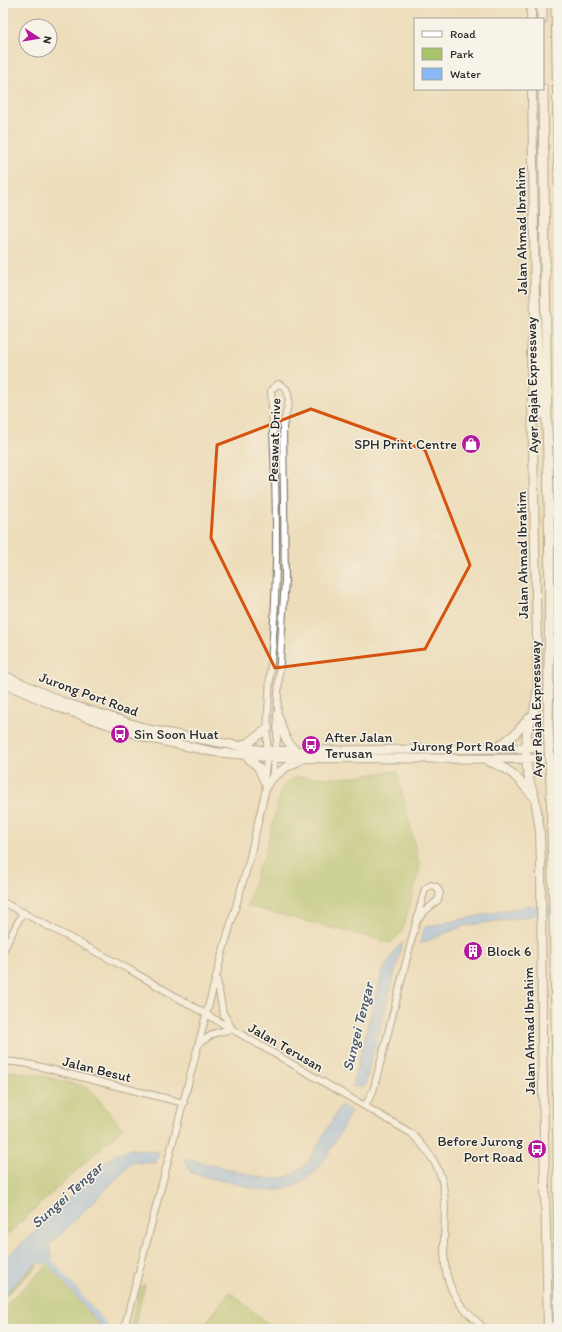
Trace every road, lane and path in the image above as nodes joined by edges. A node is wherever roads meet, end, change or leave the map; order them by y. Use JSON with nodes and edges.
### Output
{"nodes":[{"id":1,"x":531,"y":3,"type":"edge"},
{"id":2,"x":542,"y":3,"type":"edge"},
{"id":3,"x":556,"y":3,"type":"edge"},
{"id":4,"x":531,"y":18,"type":"edge"},
{"id":5,"x":542,"y":18,"type":"edge"},
{"id":6,"x":532,"y":90,"type":"edge"},
{"id":7,"x":543,"y":90,"type":"edge"},
{"id":8,"x":559,"y":183,"type":"edge"},
{"id":9,"x":535,"y":297,"type":"junction"},
{"id":10,"x":546,"y":428,"type":"junction"},
{"id":11,"x":3,"y":675,"type":"edge"},
{"id":12,"x":3,"y":684,"type":"edge"},
{"id":13,"x":534,"y":712,"type":"junction"},
{"id":14,"x":278,"y":716,"type":"junction"},
{"id":15,"x":268,"y":728,"type":"junction"},
{"id":16,"x":240,"y":746,"type":"junction"},
{"id":17,"x":497,"y":748,"type":"junction"},
{"id":18,"x":559,"y":748,"type":"edge"},
{"id":19,"x":526,"y":749,"type":"junction"},
{"id":20,"x":296,"y":751,"type":"junction"},
{"id":21,"x":271,"y":754,"type":"junction"},
{"id":22,"x":246,"y":756,"type":"junction"},
{"id":23,"x":302,"y":758,"type":"junction"},
{"id":24,"x":526,"y":759,"type":"junction"},
{"id":25,"x":559,"y":759,"type":"edge"},
{"id":26,"x":484,"y":760,"type":"junction"},
{"id":27,"x":272,"y":778,"type":"junction"},
{"id":28,"x":265,"y":784,"type":"junction"},
{"id":29,"x":535,"y":798,"type":"junction"},
{"id":30,"x":3,"y":902,"type":"edge"},
{"id":31,"x":23,"y":912,"type":"junction"},
{"id":32,"x":416,"y":922,"type":"junction"},
{"id":33,"x":3,"y":950,"type":"edge"},
{"id":34,"x":216,"y":978,"type":"junction"},
{"id":35,"x":206,"y":1015,"type":"junction"},
{"id":36,"x":232,"y":1029,"type":"junction"},
{"id":37,"x":199,"y":1043,"type":"junction"},
{"id":38,"x":3,"y":1062,"type":"edge"},
{"id":39,"x":184,"y":1103,"type":"junction"},
{"id":40,"x":365,"y":1106,"type":"junction"},
{"id":41,"x":125,"y":1327,"type":"edge"},
{"id":42,"x":485,"y":1329,"type":"edge"},
{"id":43,"x":548,"y":1329,"type":"edge"},
{"id":44,"x":558,"y":1329,"type":"edge"}],
"edges":[{"from":1,"to":4,"type":"main road"},
{"from":2,"to":5,"type":"highway"},
{"from":3,"to":8,"type":"highway"},
{"from":6,"to":9,"type":"main road","name":"Jalan Ahmad Ibrahim"},
{"from":7,"to":10,"type":"highway","name":"Ayer Rajah Expressway"},
{"from":9,"to":10,"type":"highway"},
{"from":9,"to":13,"type":"main road","name":"Jalan Ahmad Ibrahim"},
{"from":10,"to":44,"type":"highway","name":"Ayer Rajah Expressway","bridge":true},
{"from":11,"to":16,"type":"main road","name":"Jurong Port Road"},
{"from":12,"to":22,"type":"main road","name":"Jurong Port Road"},
{"from":13,"to":17,"type":"main road"},
{"from":13,"to":19,"type":"main road","name":"Jalan Ahmad Ibrahim"},
{"from":14,"to":15,"type":"street","name":"Pesawat Drive"},
{"from":14,"to":20,"type":"main road"},
{"from":14,"to":21,"type":"street","name":"Pesawat Drive"},
{"from":15,"to":16,"type":"main road"},
{"from":15,"to":21,"type":"street","name":"Pesawat Drive"},
{"from":16,"to":21,"type":"main road","name":"Jurong Port Road"},
{"from":17,"to":19,"type":"main road","name":"Jurong Port Road"},
{"from":17,"to":20,"type":"main road","name":"Jurong Port Road"},
{"from":18,"to":19,"type":"main road","name":"Jurong Port Road"},
{"from":19,"to":24,"type":"main road","name":"Jalan Ahmad Ibrahim"},
{"from":20,"to":21,"type":"main road","name":"Jurong Port Road"},
{"from":21,"to":22,"type":"main road","name":"Jurong Port Road"},
{"from":21,"to":23,"type":"main road","name":"Jurong Port Road"},
{"from":21,"to":27,"type":"street"},
{"from":21,"to":28,"type":"street"},
{"from":22,"to":28,"type":"main road"},
{"from":23,"to":26,"type":"main road","name":"Jurong Port Road"},
{"from":23,"to":27,"type":"main road"},
{"from":24,"to":25,"type":"main road","name":"Jurong Port Road"},
{"from":24,"to":26,"type":"main road","name":"Jurong Port Road"},
{"from":24,"to":29,"type":"main road","name":"Jalan Ahmad Ibrahim"},
{"from":26,"to":29,"type":"main road"},
{"from":27,"to":28,"type":"street"},
{"from":28,"to":34,"type":"street"},
{"from":29,"to":43,"type":"main road","name":"Jalan Ahmad Ibrahim"},
{"from":30,"to":31,"type":"street","name":"Jalan Terusan"},
{"from":31,"to":33,"type":"street"},
{"from":31,"to":35,"type":"street","name":"Jalan Terusan"},
{"from":32,"to":32,"type":"street"},
{"from":32,"to":40,"type":"street"},
{"from":34,"to":35,"type":"street"},
{"from":34,"to":36,"type":"street"},
{"from":35,"to":36,"type":"street","name":"Jalan Terusan"},
{"from":35,"to":37,"type":"street"},
{"from":36,"to":37,"type":"street"},
{"from":36,"to":40,"type":"street","name":"Jalan Terusan"},
{"from":37,"to":39,"type":"street"},
{"from":38,"to":39,"type":"street","name":"Jalan Besut"},
{"from":39,"to":41,"type":"street"},
{"from":40,"to":42,"type":"street","name":"Jalan Terusan"}]}
